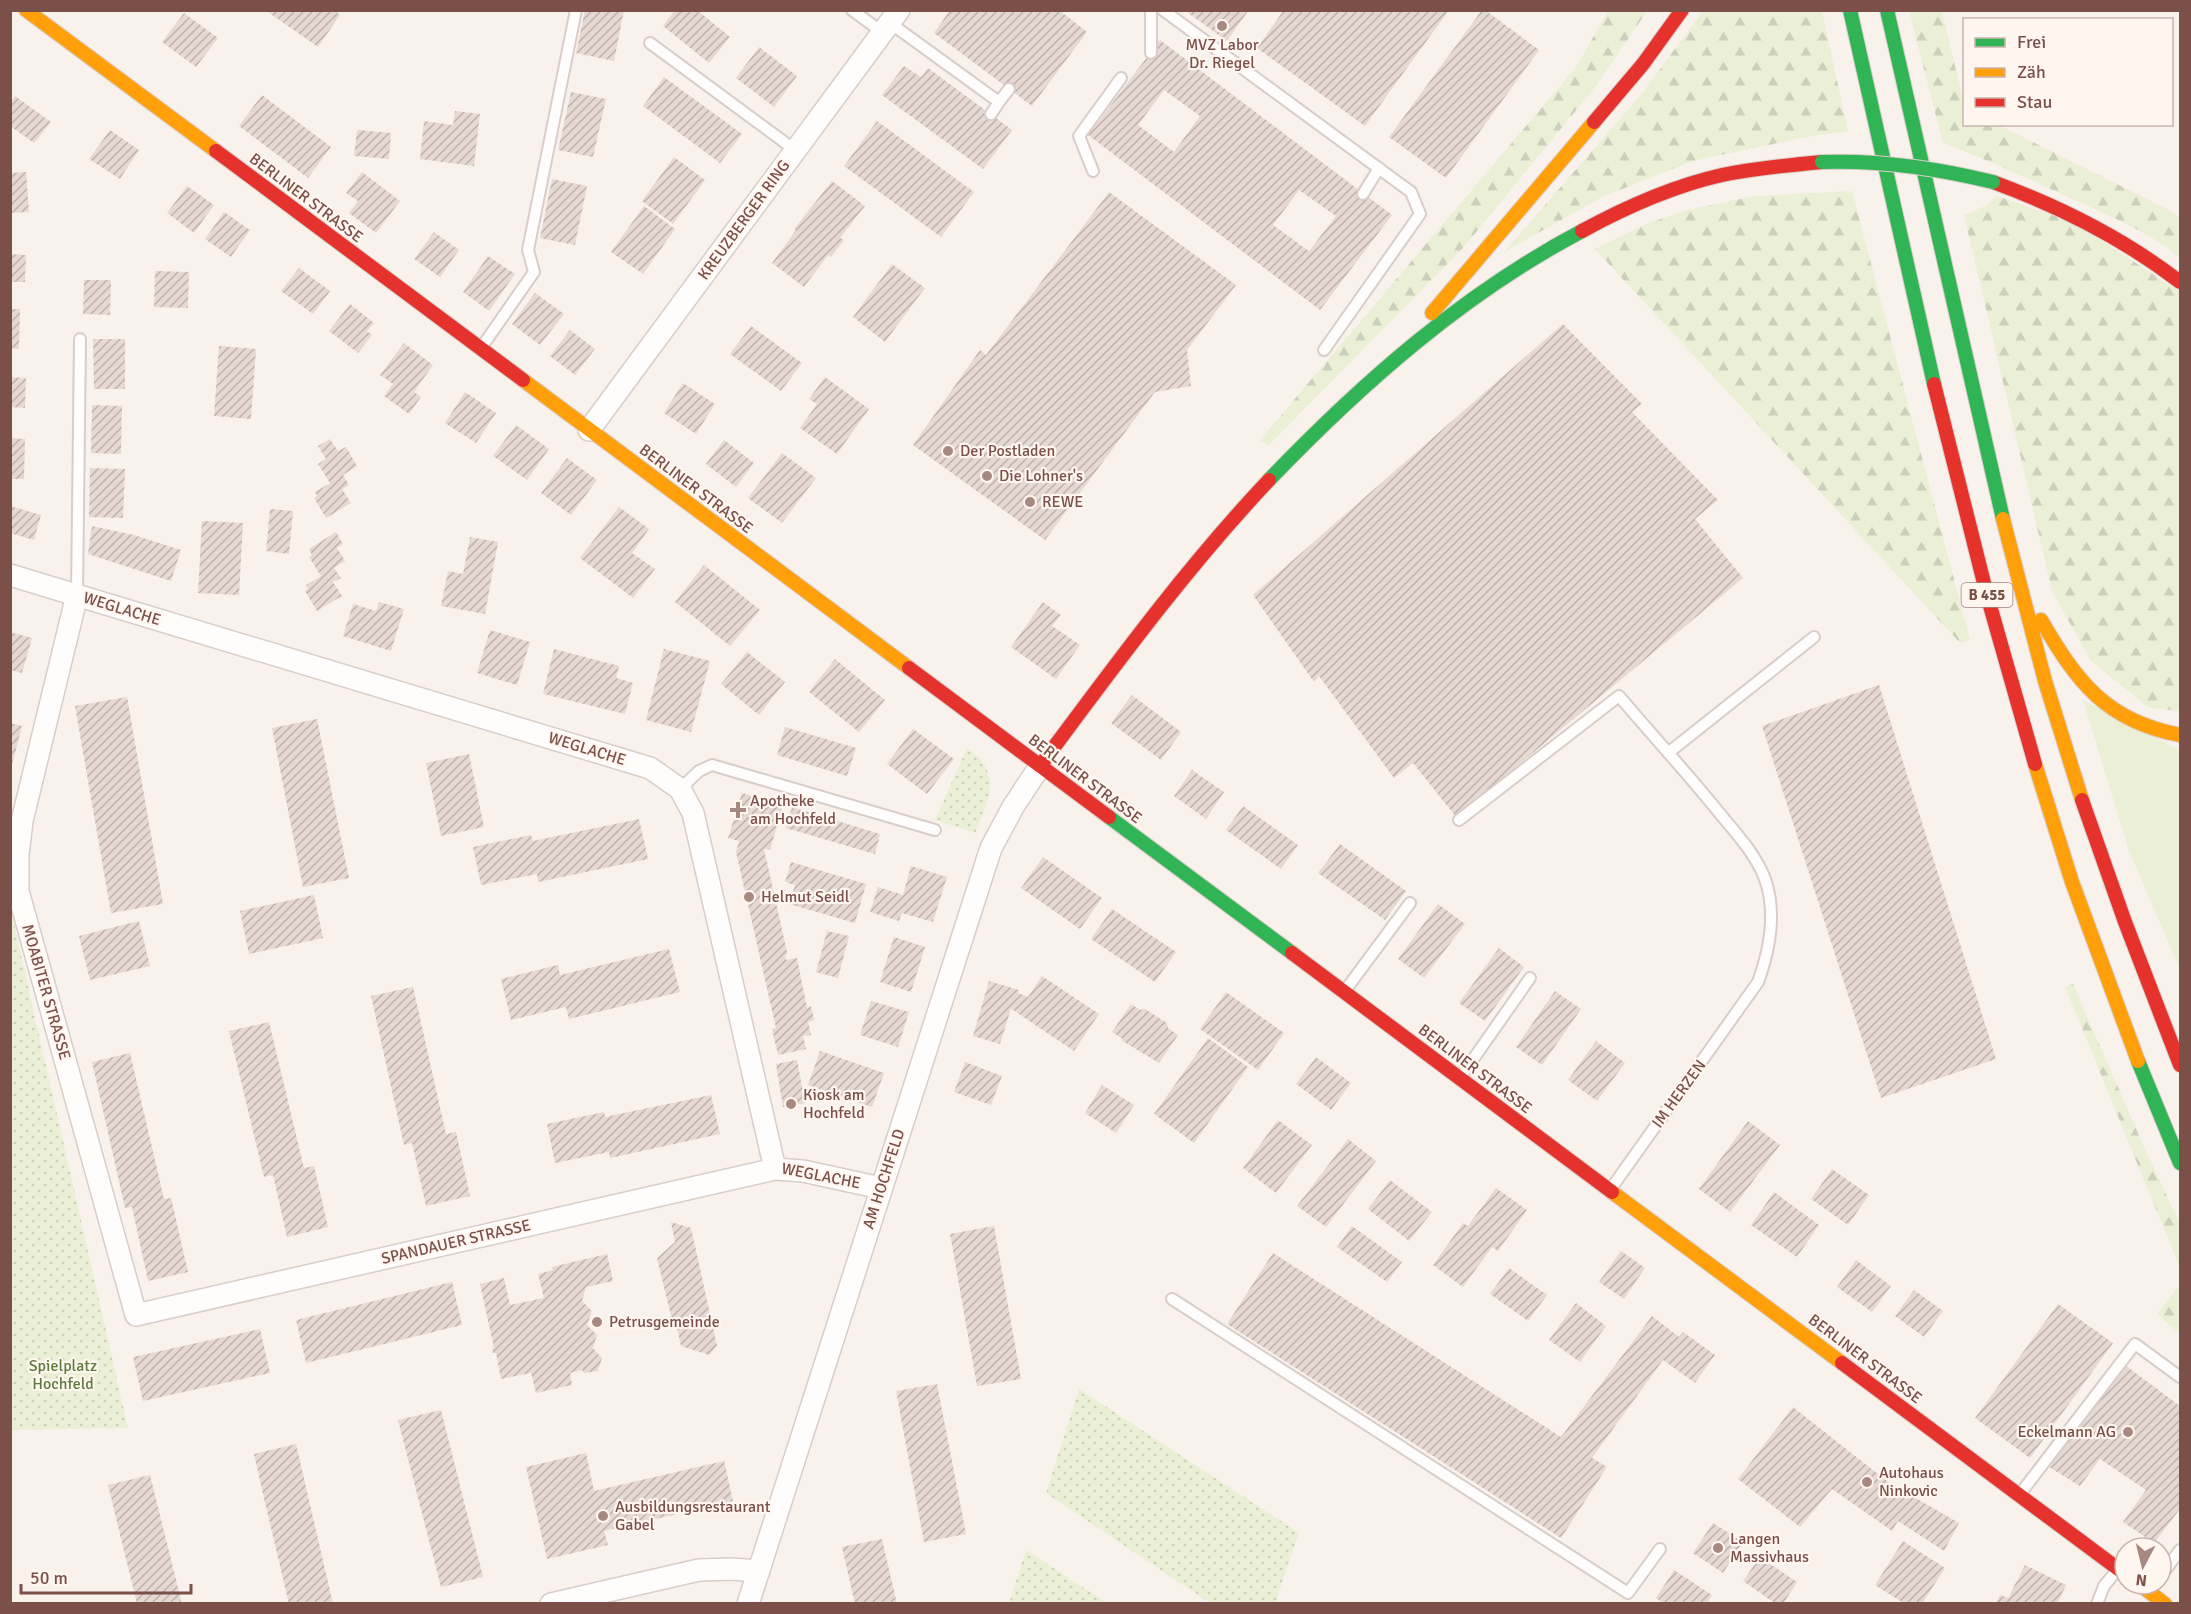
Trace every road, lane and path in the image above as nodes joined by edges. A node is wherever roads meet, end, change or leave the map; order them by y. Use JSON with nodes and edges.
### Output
{"nodes":[{"id":1,"x":26,"y":10,"type":"edge"},
{"id":2,"x":576,"y":10,"type":"edge"},
{"id":3,"x":852,"y":10,"type":"edge"},
{"id":4,"x":1151,"y":10,"type":"edge"},
{"id":5,"x":1163,"y":10,"type":"edge"},
{"id":6,"x":1682,"y":10,"type":"edge"},
{"id":7,"x":1850,"y":10,"type":"edge"},
{"id":8,"x":1887,"y":10,"type":"edge"},
{"id":9,"x":890,"y":22,"type":"edge"},
{"id":10,"x":650,"y":44,"type":"dead end"},
{"id":11,"x":1151,"y":53,"type":"dead end"},
{"id":12,"x":1121,"y":78,"type":"dead end"},
{"id":13,"x":1009,"y":89,"type":"dead end"},
{"id":14,"x":999,"y":102,"type":"junction"},
{"id":15,"x":991,"y":114,"type":"dead end"},
{"id":16,"x":795,"y":150,"type":"junction"},
{"id":17,"x":1379,"y":168,"type":"junction"},
{"id":18,"x":1093,"y":171,"type":"dead end"},
{"id":19,"x":1363,"y":194,"type":"dead end"},
{"id":20,"x":2181,"y":282,"type":"edge"},
{"id":21,"x":80,"y":339,"type":"dead end"},
{"id":22,"x":480,"y":349,"type":"junction"},
{"id":23,"x":1324,"y":350,"type":"dead end"},
{"id":24,"x":1390,"y":363,"type":"junction"},
{"id":25,"x":589,"y":430,"type":"junction"},
{"id":26,"x":10,"y":575,"type":"edge"},
{"id":27,"x":2018,"y":579,"type":"junction"},
{"id":28,"x":77,"y":595,"type":"junction"},
{"id":29,"x":1814,"y":637,"type":"dead end"},
{"id":30,"x":2181,"y":735,"type":"edge"},
{"id":31,"x":1668,"y":753,"type":"junction"},
{"id":32,"x":1040,"y":766,"type":"junction"},
{"id":33,"x":680,"y":789,"type":"junction"},
{"id":34,"x":1459,"y":820,"type":"dead end"},
{"id":35,"x":935,"y":830,"type":"dead end"},
{"id":36,"x":1410,"y":903,"type":"dead end"},
{"id":37,"x":1530,"y":978,"type":"dead end"},
{"id":38,"x":1344,"y":992,"type":"junction"},
{"id":39,"x":2181,"y":1065,"type":"edge"},
{"id":40,"x":1460,"y":1078,"type":"junction"},
{"id":41,"x":2181,"y":1163,"type":"edge"},
{"id":42,"x":775,"y":1169,"type":"junction"},
{"id":43,"x":881,"y":1188,"type":"junction"},
{"id":44,"x":1610,"y":1190,"type":"junction"},
{"id":45,"x":1172,"y":1299,"type":"dead end"},
{"id":46,"x":136,"y":1315,"type":"joint"},
{"id":47,"x":2181,"y":1377,"type":"edge"},
{"id":48,"x":2019,"y":1495,"type":"junction"},
{"id":49,"x":1660,"y":1549,"type":"dead end"},
{"id":50,"x":2113,"y":1564,"type":"edge"},
{"id":51,"x":759,"y":1571,"type":"junction"},
{"id":52,"x":2113,"y":1578,"type":"edge"},
{"id":53,"x":551,"y":1604,"type":"edge"},
{"id":54,"x":748,"y":1604,"type":"edge"},
{"id":55,"x":2097,"y":1604,"type":"edge"}],
"edges":[{"from":1,"to":22,"type":"main road","name":"BERLINER STRASSE"},
{"from":2,"to":22,"type":"lane"},
{"from":3,"to":9,"type":"lane"},
{"from":4,"to":11,"type":"lane"},
{"from":5,"to":17,"type":"lane"},
{"from":6,"to":24,"type":"main road"},
{"from":7,"to":41,"type":"main road","number":"B 455"},
{"from":8,"to":27,"type":"main road","number":"B 455"},
{"from":9,"to":14,"type":"lane"},
{"from":9,"to":16,"type":"street","name":"KREUZBERGER RING"},
{"from":10,"to":16,"type":"lane"},
{"from":12,"to":18,"type":"lane"},
{"from":13,"to":14,"type":"lane"},
{"from":14,"to":15,"type":"lane"},
{"from":16,"to":25,"type":"street","name":"KREUZBERGER RING"},
{"from":17,"to":19,"type":"lane"},
{"from":17,"to":23,"type":"lane"},
{"from":20,"to":24,"type":"main road","bridge":true},
{"from":21,"to":28,"type":"lane"},
{"from":22,"to":25,"type":"main road","name":"BERLINER STRASSE"},
{"from":24,"to":32,"type":"main road"},
{"from":25,"to":32,"type":"main road","name":"BERLINER STRASSE"},
{"from":26,"to":28,"type":"street","name":"WEGLACHE"},
{"from":27,"to":30,"type":"main road"},
{"from":27,"to":39,"type":"main road","number":"B 455"},
{"from":28,"to":33,"type":"street","name":"WEGLACHE"},
{"from":28,"to":46,"type":"street","name":"MOABITER STRASSE"},
{"from":29,"to":31,"type":"lane"},
{"from":31,"to":34,"type":"lane","name":"IM HERZEN"},
{"from":31,"to":44,"type":"lane","name":"IM HERZEN"},
{"from":32,"to":38,"type":"main road","name":"BERLINER STRASSE"},
{"from":32,"to":43,"type":"street","name":"AM HOCHFELD"},
{"from":33,"to":35,"type":"lane"},
{"from":33,"to":42,"type":"street","name":"WEGLACHE"},
{"from":36,"to":38,"type":"lane"},
{"from":37,"to":40,"type":"lane"},
{"from":38,"to":40,"type":"main road","name":"BERLINER STRASSE"},
{"from":40,"to":44,"type":"main road","name":"BERLINER STRASSE"},
{"from":42,"to":43,"type":"street","name":"WEGLACHE"},
{"from":42,"to":46,"type":"street","name":"SPANDAUER STRASSE"},
{"from":43,"to":51,"type":"street","name":"AM HOCHFELD"},
{"from":44,"to":48,"type":"main road","name":"BERLINER STRASSE"},
{"from":45,"to":49,"type":"lane"},
{"from":47,"to":48,"type":"lane"},
{"from":48,"to":50,"type":"main road","name":"BERLINER STRASSE"},
{"from":51,"to":53,"type":"street"},
{"from":51,"to":54,"type":"street","name":"AM HOCHFELD"},
{"from":52,"to":55,"type":"lane"}]}
